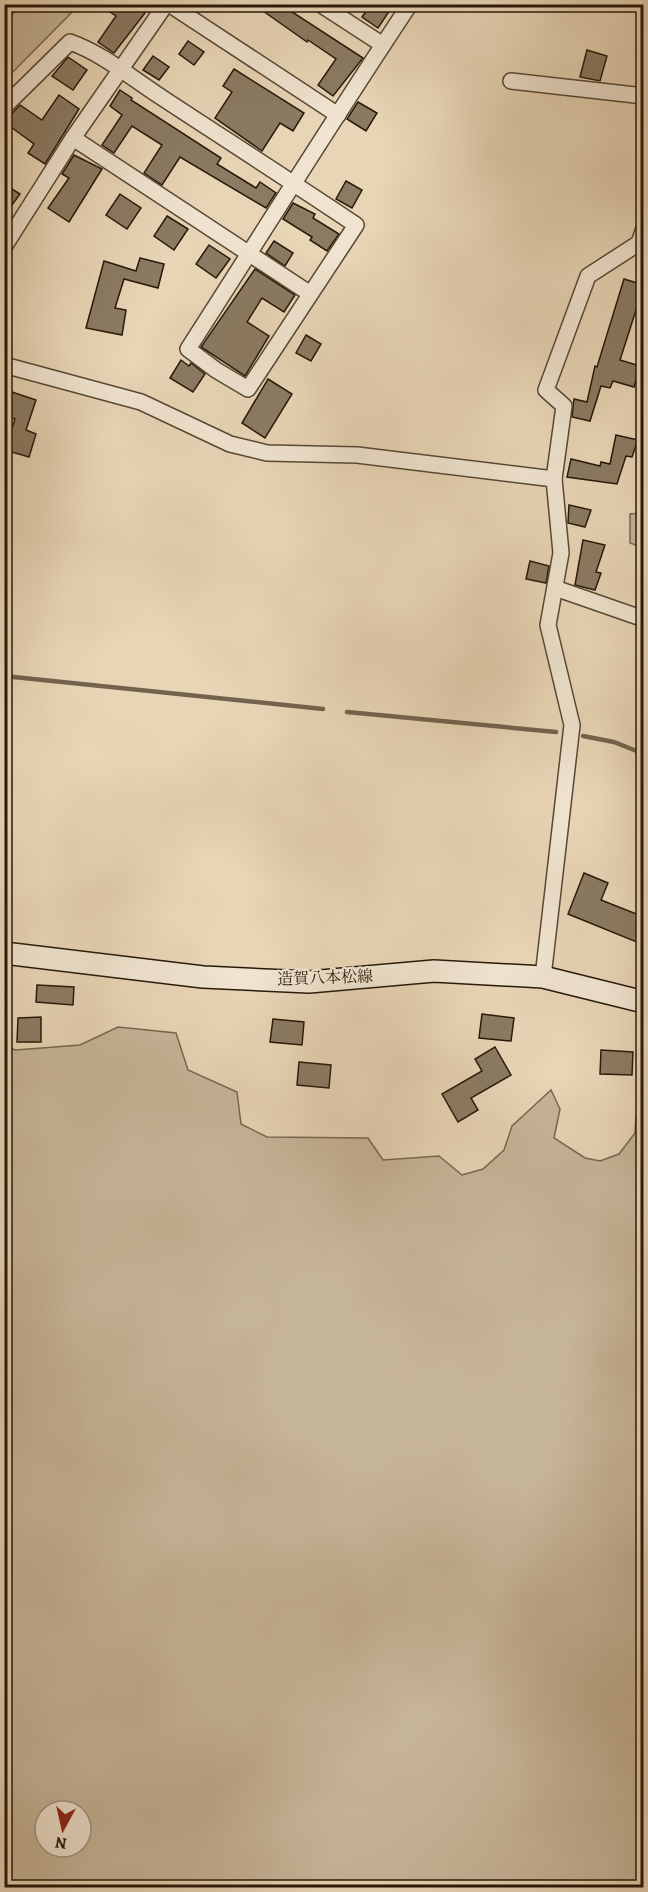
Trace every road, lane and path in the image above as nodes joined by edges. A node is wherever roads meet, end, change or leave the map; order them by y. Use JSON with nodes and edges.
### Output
{"nodes":[{"id":1,"x":168,"y":4,"type":"edge"},
{"id":2,"x":320,"y":4,"type":"edge"},
{"id":3,"x":410,"y":4,"type":"edge"},
{"id":4,"x":383,"y":45,"type":"junction"},
{"id":5,"x":120,"y":71,"type":"junction"},
{"id":6,"x":511,"y":81,"type":"dead end"},
{"id":7,"x":644,"y":96,"type":"edge"},
{"id":8,"x":4,"y":107,"type":"edge"},
{"id":9,"x":338,"y":115,"type":"junction"},
{"id":10,"x":73,"y":138,"type":"junction"},
{"id":11,"x":294,"y":184,"type":"junction"},
{"id":12,"x":644,"y":228,"type":"edge"},
{"id":13,"x":4,"y":247,"type":"edge"},
{"id":14,"x":249,"y":255,"type":"junction"},
{"id":15,"x":309,"y":293,"type":"junction"},
{"id":16,"x":4,"y":365,"type":"edge"},
{"id":17,"x":554,"y":479,"type":"junction"},
{"id":18,"x":555,"y":588,"type":"junction"},
{"id":19,"x":644,"y":619,"type":"edge"},
{"id":20,"x":4,"y":953,"type":"edge"},
{"id":21,"x":543,"y":977,"type":"junction"},
{"id":22,"x":644,"y":1002,"type":"edge"}],
"edges":[{"from":1,"to":5,"type":"street"},
{"from":1,"to":9,"type":"street"},
{"from":2,"to":4,"type":"street"},
{"from":3,"to":4,"type":"street"},
{"from":4,"to":9,"type":"street"},
{"from":5,"to":8,"type":"street"},
{"from":5,"to":10,"type":"street"},
{"from":5,"to":11,"type":"street"},
{"from":6,"to":7,"type":"street"},
{"from":9,"to":11,"type":"street"},
{"from":10,"to":13,"type":"street"},
{"from":10,"to":14,"type":"street"},
{"from":11,"to":14,"type":"street"},
{"from":11,"to":15,"type":"street"},
{"from":12,"to":17,"type":"street"},
{"from":14,"to":15,"type":"street"},
{"from":14,"to":15,"type":"street"},
{"from":16,"to":17,"type":"street"},
{"from":17,"to":18,"type":"street"},
{"from":18,"to":19,"type":"street"},
{"from":18,"to":21,"type":"street"},
{"from":20,"to":21,"type":"main road","name":"造賀八本松線"},
{"from":21,"to":22,"type":"main road","name":"造賀八本松線"}]}
